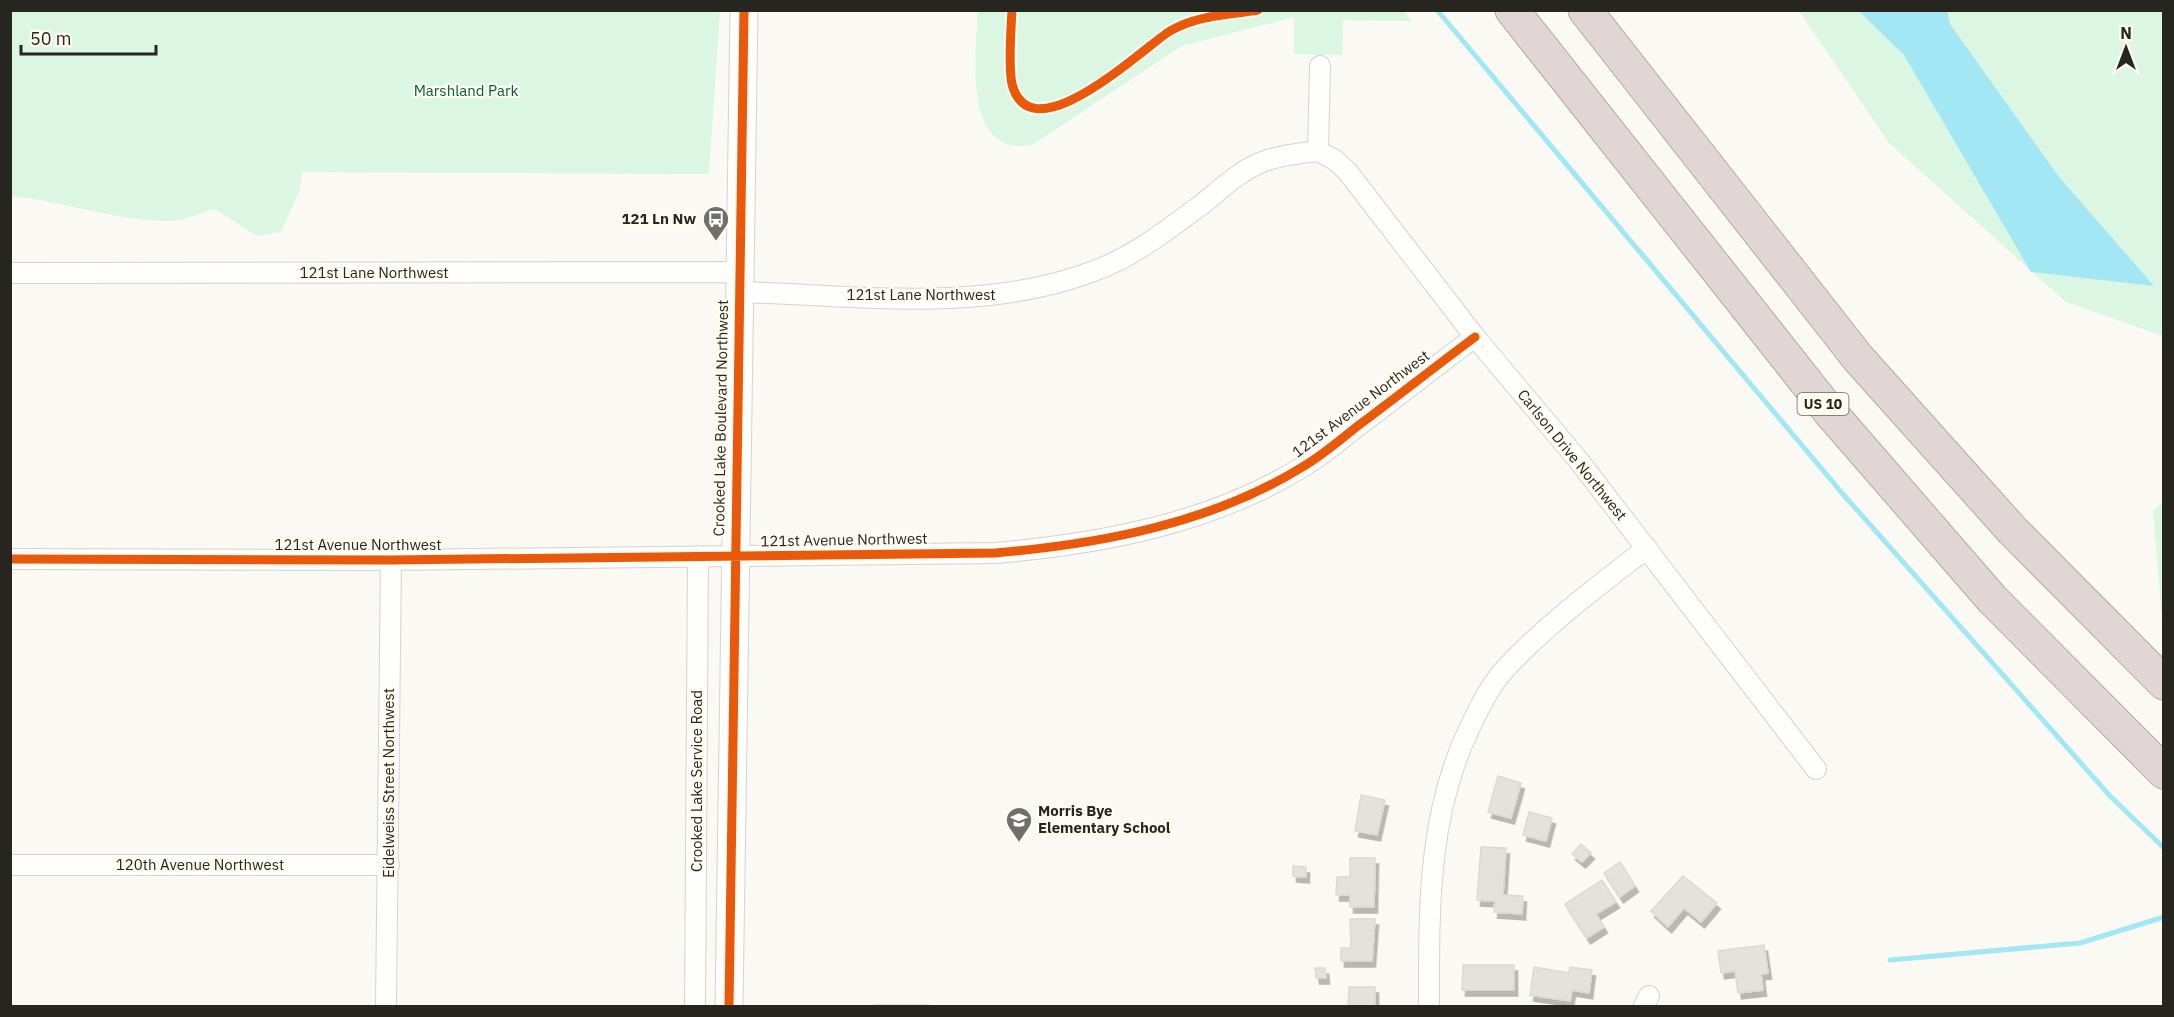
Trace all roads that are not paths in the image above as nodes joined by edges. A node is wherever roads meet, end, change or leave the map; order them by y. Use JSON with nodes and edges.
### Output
{"nodes":[{"id":1,"x":744,"y":10,"type":"edge"},
{"id":2,"x":1512,"y":10,"type":"edge"},
{"id":3,"x":1585,"y":10,"type":"edge"},
{"id":4,"x":1320,"y":66,"type":"dead end"},
{"id":5,"x":1318,"y":151,"type":"junction"},
{"id":6,"x":10,"y":273,"type":"edge"},
{"id":7,"x":738,"y":282,"type":"junction"},
{"id":8,"x":1475,"y":337,"type":"junction"},
{"id":9,"x":1647,"y":548,"type":"junction"},
{"id":10,"x":698,"y":556,"type":"junction"},
{"id":11,"x":735,"y":556,"type":"junction"},
{"id":12,"x":10,"y":559,"type":"edge"},
{"id":13,"x":391,"y":560,"type":"junction"},
{"id":14,"x":2163,"y":683,"type":"edge"},
{"id":15,"x":1816,"y":770,"type":"dead end"},
{"id":16,"x":2163,"y":772,"type":"edge"},
{"id":17,"x":10,"y":865,"type":"edge"},
{"id":18,"x":389,"y":865,"type":"junction"},
{"id":19,"x":386,"y":1006,"type":"edge"},
{"id":20,"x":695,"y":1006,"type":"edge"},
{"id":21,"x":729,"y":1006,"type":"edge"},
{"id":22,"x":1429,"y":1006,"type":"edge"}],
"edges":[{"from":1,"to":7,"type":"street","name":"Crooked Lake Boulevard Northwest"},
{"from":2,"to":16,"type":"highway","number":"US 10"},
{"from":3,"to":14,"type":"highway"},
{"from":4,"to":5,"type":"street"},
{"from":5,"to":7,"type":"street","name":"121st Lane Northwest"},
{"from":5,"to":8,"type":"street","name":"Carlson Drive Northwest"},
{"from":6,"to":7,"type":"street","name":"121st Lane Northwest"},
{"from":7,"to":11,"type":"street","name":"Crooked Lake Boulevard Northwest"},
{"from":8,"to":9,"type":"street","name":"Carlson Drive Northwest"},
{"from":8,"to":11,"type":"street","name":"121st Avenue Northwest"},
{"from":9,"to":15,"type":"street","name":"Carlson Drive Northwest"},
{"from":9,"to":22,"type":"street"},
{"from":10,"to":11,"type":"street","name":"121st Avenue Northwest"},
{"from":10,"to":13,"type":"street","name":"121st Avenue Northwest"},
{"from":10,"to":20,"type":"street","name":"Crooked Lake Service Road"},
{"from":11,"to":21,"type":"street","name":"Crooked Lake Boulevard Northwest"},
{"from":12,"to":13,"type":"street","name":"121st Avenue Northwest"},
{"from":13,"to":18,"type":"street","name":"Eidelweiss Street Northwest"},
{"from":17,"to":18,"type":"street","name":"120th Avenue Northwest"},
{"from":18,"to":19,"type":"street","name":"Eidelweiss Street Northwest"}]}
